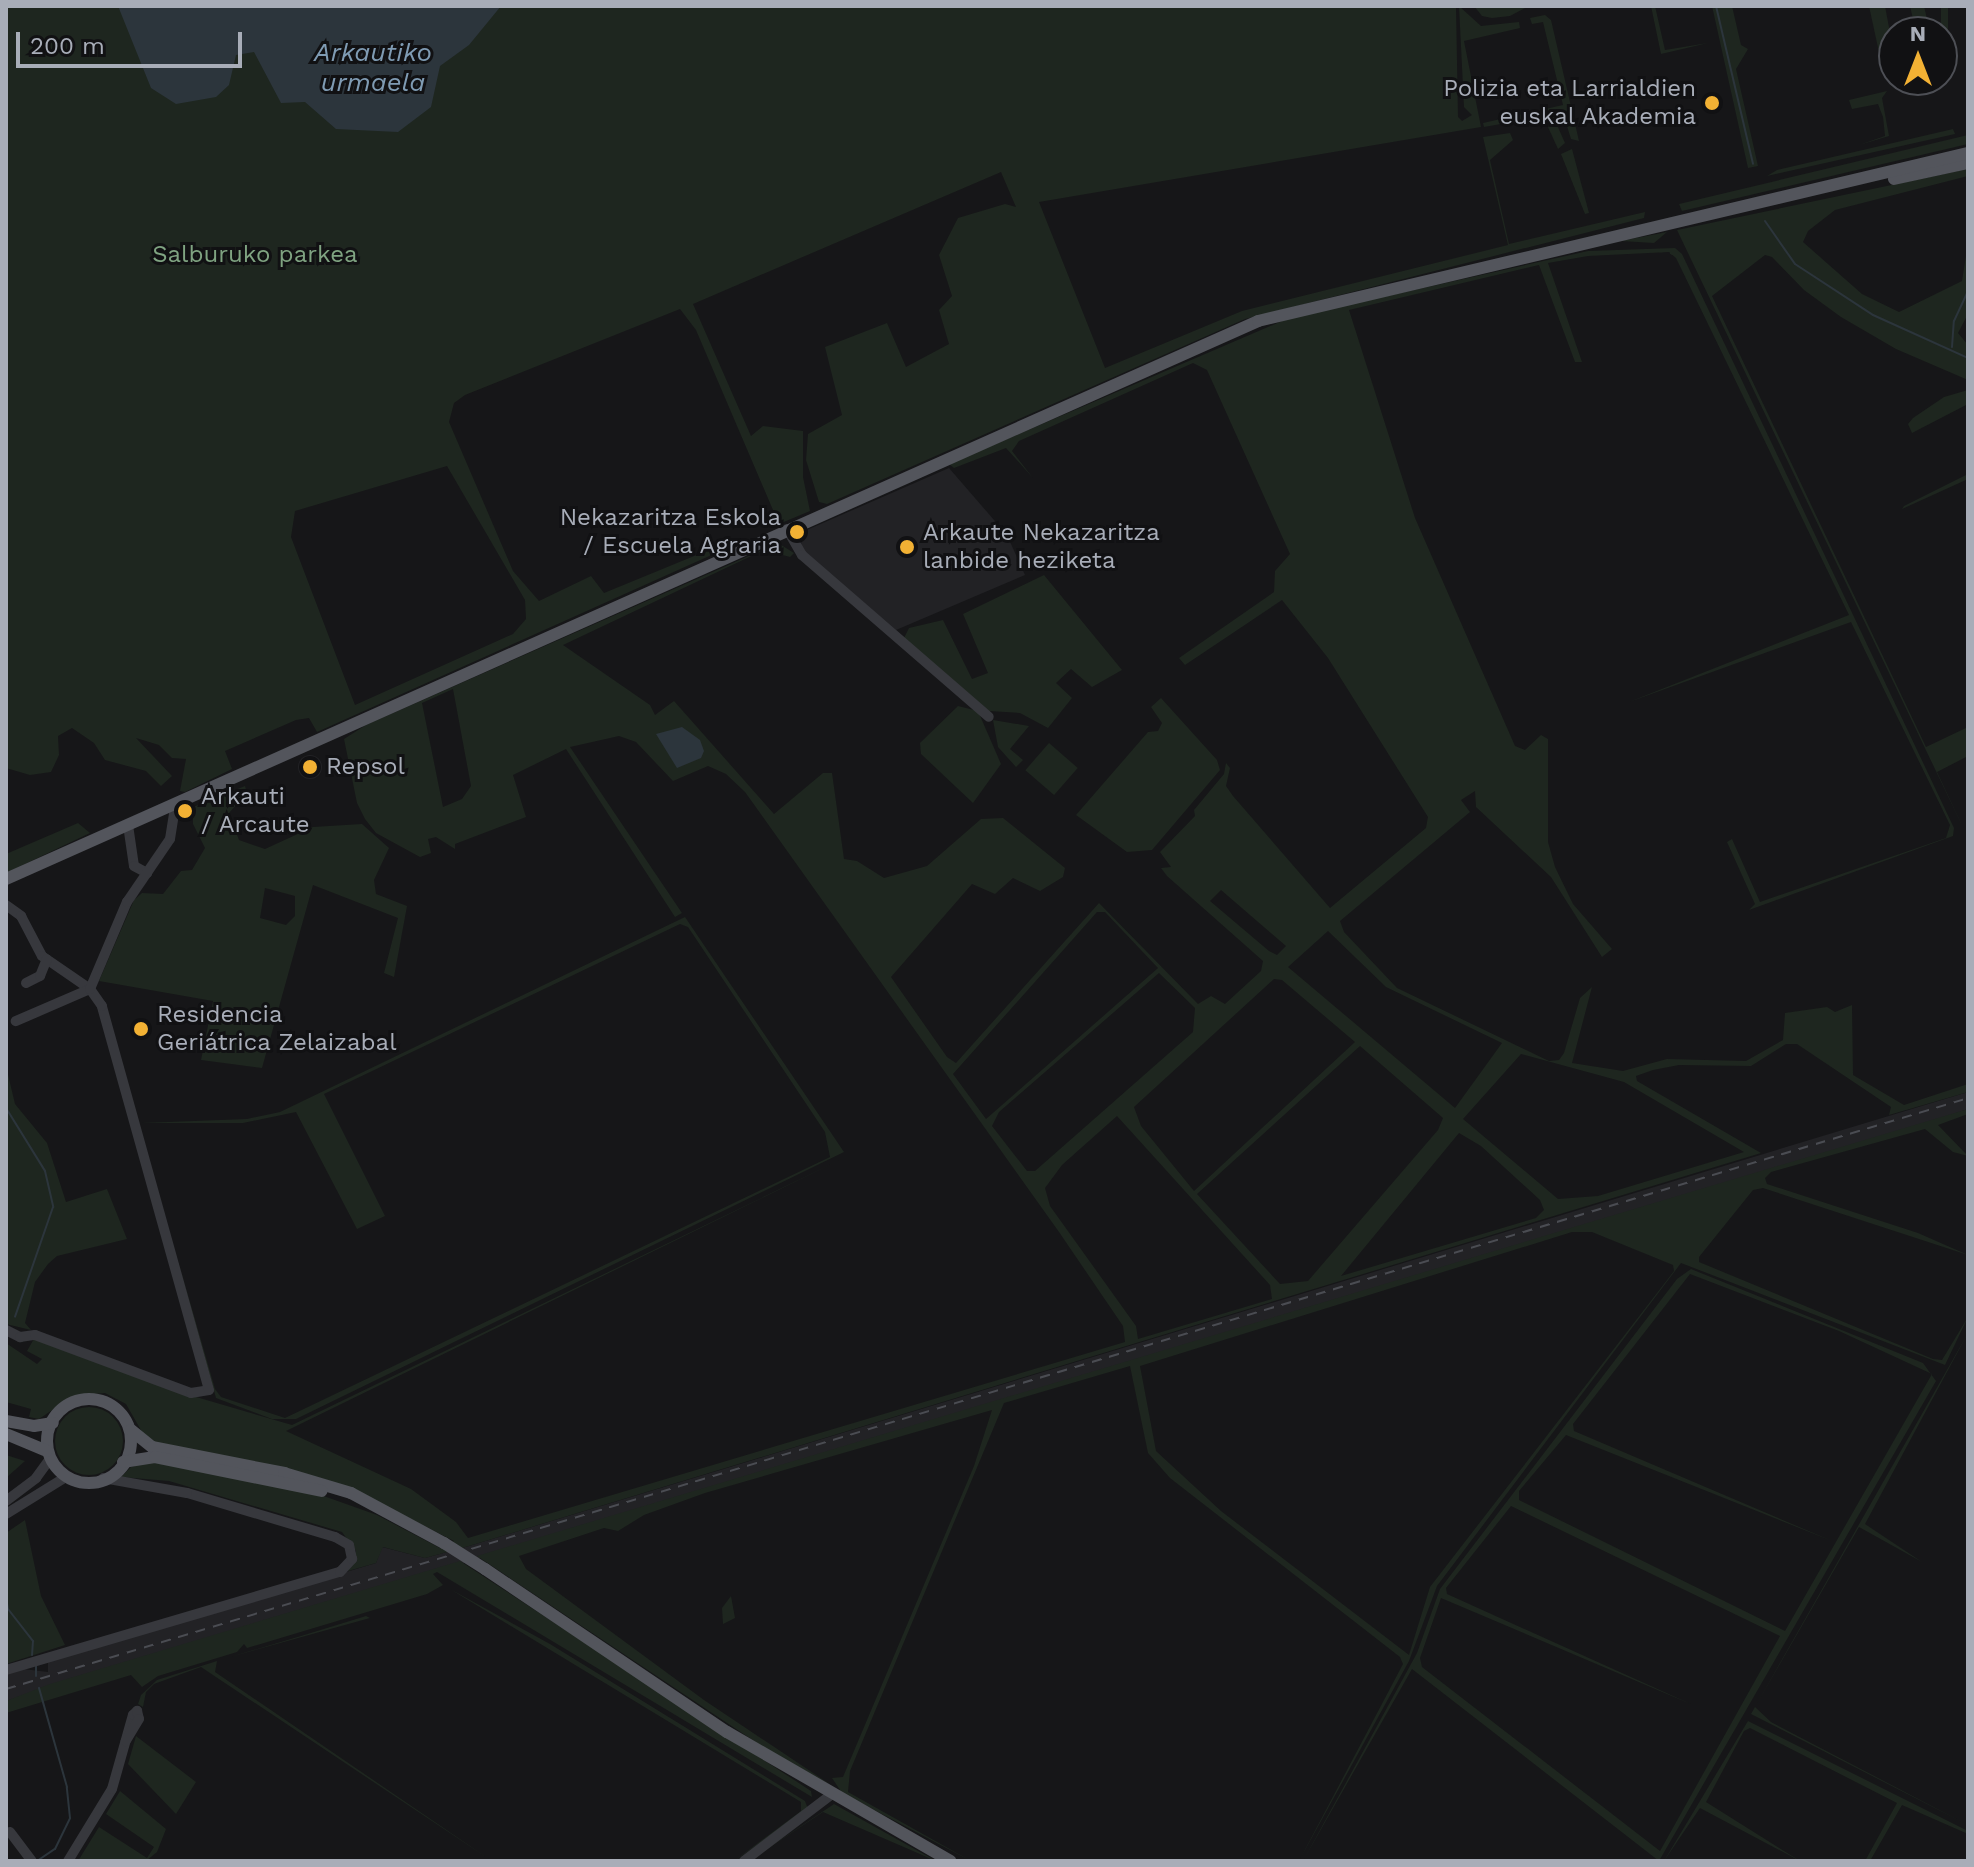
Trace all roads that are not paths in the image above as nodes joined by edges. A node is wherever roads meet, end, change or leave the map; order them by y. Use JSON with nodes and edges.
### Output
{"nodes":[{"id":1,"x":1968,"y":153,"type":"edge"},
{"id":2,"x":1968,"y":163,"type":"edge"},
{"id":3,"x":1753,"y":205,"type":"junction"},
{"id":4,"x":787,"y":529,"type":"junction"},
{"id":5,"x":989,"y":717,"type":"dead end"},
{"id":6,"x":176,"y":803,"type":"junction"},
{"id":7,"x":128,"y":825,"type":"junction"},
{"id":8,"x":147,"y":873,"type":"junction"},
{"id":9,"x":6,"y":879,"type":"edge"},
{"id":10,"x":6,"y":905,"type":"edge"},
{"id":11,"x":47,"y":959,"type":"junction"},
{"id":12,"x":26,"y":983,"type":"dead end"},
{"id":13,"x":90,"y":989,"type":"junction"},
{"id":14,"x":16,"y":1021,"type":"dead end"},
{"id":15,"x":6,"y":1330,"type":"edge"},
{"id":16,"x":53,"y":1423,"type":"junction"},
{"id":17,"x":7,"y":1428,"type":"edge"},
{"id":18,"x":131,"y":1430,"type":"junction"},
{"id":19,"x":48,"y":1455,"type":"junction"},
{"id":20,"x":123,"y":1462,"type":"junction"},
{"id":21,"x":64,"y":1478,"type":"junction"},
{"id":22,"x":103,"y":1478,"type":"junction"},
{"id":23,"x":6,"y":1501,"type":"edge"},
{"id":24,"x":6,"y":1514,"type":"edge"},
{"id":25,"x":394,"y":1515,"type":"junction"},
{"id":26,"x":6,"y":1670,"type":"edge"},
{"id":27,"x":126,"y":1741,"type":"dead end"},
{"id":28,"x":831,"y":1795,"type":"junction"},
{"id":29,"x":10,"y":1832,"type":"dead end"},
{"id":30,"x":32,"y":1861,"type":"edge"},
{"id":31,"x":68,"y":1861,"type":"edge"},
{"id":32,"x":744,"y":1861,"type":"edge"},
{"id":33,"x":950,"y":1861,"type":"edge"}],
"edges":[{"from":1,"to":3,"type":"main road"},
{"from":2,"to":3,"type":"main road"},
{"from":3,"to":4,"type":"main road"},
{"from":4,"to":5,"type":"street"},
{"from":4,"to":6,"type":"main road"},
{"from":6,"to":7,"type":"main road"},
{"from":6,"to":8,"type":"street"},
{"from":7,"to":8,"type":"street"},
{"from":7,"to":9,"type":"main road"},
{"from":8,"to":13,"type":"street"},
{"from":10,"to":11,"type":"street"},
{"from":11,"to":12,"type":"street"},
{"from":11,"to":13,"type":"street"},
{"from":13,"to":14,"type":"street"},
{"from":13,"to":15,"type":"street"},
{"from":16,"to":17,"type":"main road"},
{"from":16,"to":18,"type":"main road"},
{"from":16,"to":19,"type":"main road"},
{"from":17,"to":19,"type":"main road"},
{"from":18,"to":20,"type":"main road"},
{"from":18,"to":25,"type":"main road"},
{"from":19,"to":21,"type":"main road"},
{"from":19,"to":23,"type":"street"},
{"from":20,"to":22,"type":"main road"},
{"from":20,"to":25,"type":"main road"},
{"from":21,"to":22,"type":"main road"},
{"from":21,"to":24,"type":"street"},
{"from":22,"to":26,"type":"street"},
{"from":25,"to":28,"type":"main road","bridge":true},
{"from":27,"to":31,"type":"street"},
{"from":28,"to":32,"type":"street"},
{"from":28,"to":33,"type":"main road"},
{"from":29,"to":30,"type":"street"}]}
